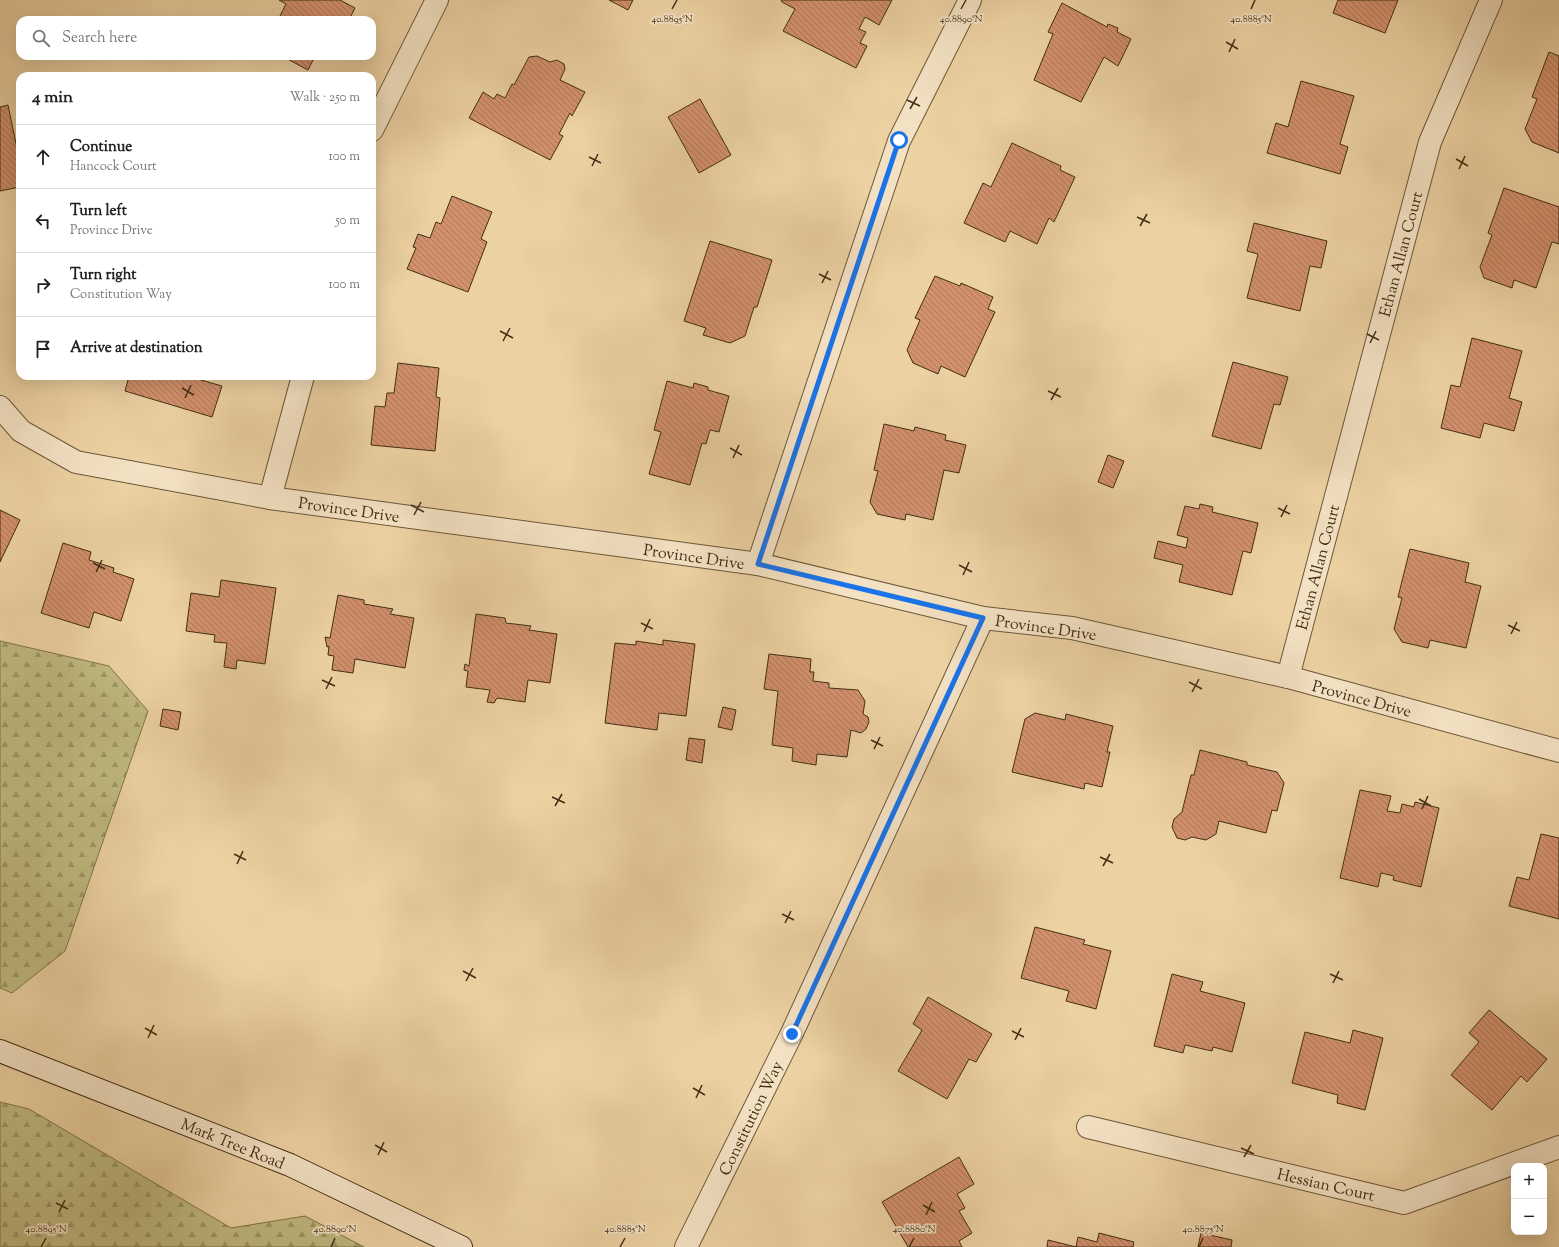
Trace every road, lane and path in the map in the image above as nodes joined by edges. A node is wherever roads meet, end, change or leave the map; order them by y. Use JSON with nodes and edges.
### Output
{"nodes":[{"id":1,"x":438,"y":0,"type":"edge"},
{"id":2,"x":970,"y":0,"type":"edge"},
{"id":3,"x":1491,"y":0,"type":"edge"},
{"id":4,"x":376,"y":122,"type":"edge"},
{"id":5,"x":301,"y":380,"type":"edge"},
{"id":6,"x":0,"y":407,"type":"edge"},
{"id":7,"x":270,"y":498,"type":"junction"},
{"id":8,"x":758,"y":564,"type":"junction"},
{"id":9,"x":983,"y":618,"type":"junction"},
{"id":10,"x":1288,"y":677,"type":"junction"},
{"id":11,"x":1559,"y":752,"type":"edge"},
{"id":12,"x":0,"y":1051,"type":"edge"},
{"id":13,"x":1088,"y":1127,"type":"dead end"},
{"id":14,"x":1559,"y":1147,"type":"edge"},
{"id":15,"x":461,"y":1247,"type":"edge"},
{"id":16,"x":686,"y":1247,"type":"edge"}],
"edges":[{"from":1,"to":4,"type":"street"},
{"from":2,"to":8,"type":"street"},
{"from":3,"to":10,"type":"street","name":"Ethan Allan Court"},
{"from":5,"to":7,"type":"street"},
{"from":6,"to":7,"type":"street","name":"Province Drive"},
{"from":7,"to":8,"type":"street","name":"Province Drive"},
{"from":8,"to":9,"type":"street","name":"Province Drive"},
{"from":9,"to":10,"type":"street","name":"Province Drive"},
{"from":9,"to":16,"type":"street","name":"Constitution Way"},
{"from":10,"to":11,"type":"street","name":"Province Drive"},
{"from":12,"to":15,"type":"street","name":"Mark Tree Road"},
{"from":13,"to":14,"type":"street","name":"Hessian Court"}]}
